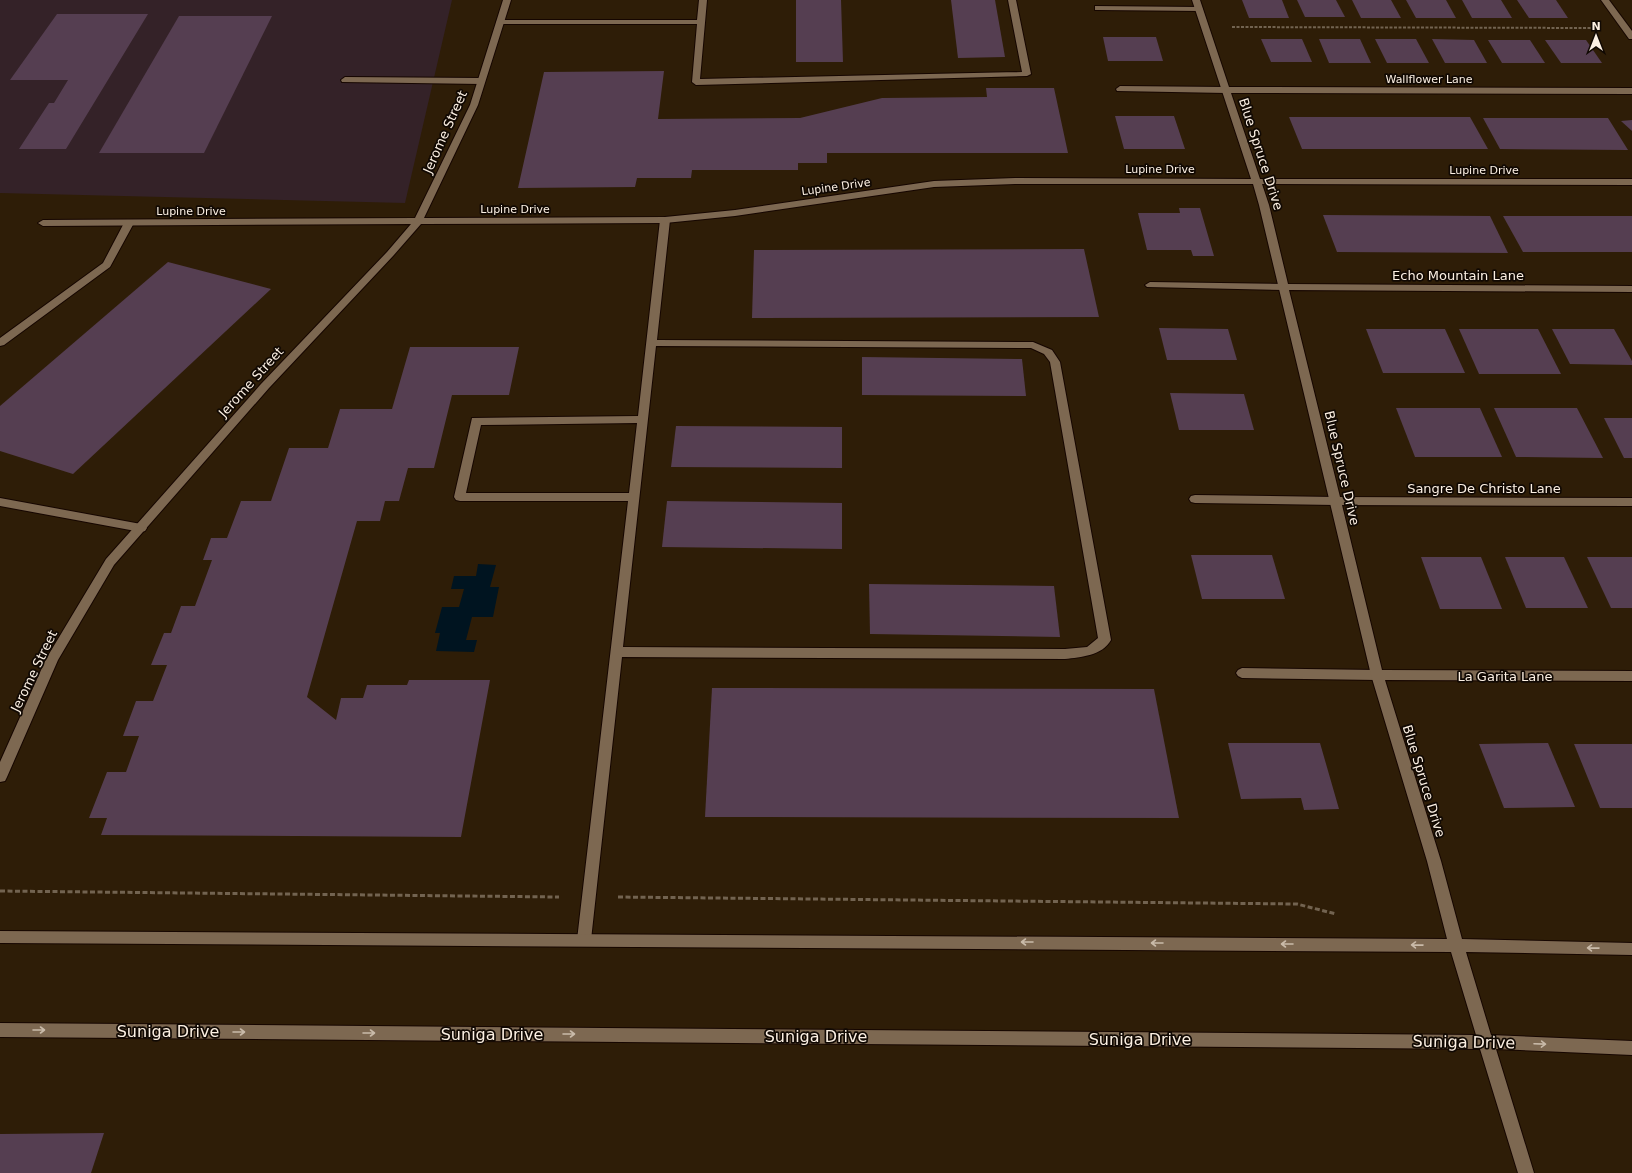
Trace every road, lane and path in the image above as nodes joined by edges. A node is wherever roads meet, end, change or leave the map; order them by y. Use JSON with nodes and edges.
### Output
{"nodes":[{"id":1,"x":506,"y":0,"type":"edge"},
{"id":2,"x":702,"y":0,"type":"edge"},
{"id":3,"x":1012,"y":0,"type":"edge"},
{"id":4,"x":1605,"y":0,"type":"edge"},
{"id":5,"x":1197,"y":5,"type":"edge"},
{"id":6,"x":1098,"y":8,"type":"dead end"},
{"id":7,"x":500,"y":22,"type":"junction"},
{"id":8,"x":701,"y":22,"type":"junction"},
{"id":9,"x":1232,"y":27,"type":"dead end"},
{"id":10,"x":1596,"y":28,"type":"dead end"},
{"id":11,"x":1632,"y":37,"type":"edge"},
{"id":12,"x":345,"y":80,"type":"dead end"},
{"id":13,"x":482,"y":81,"type":"junction"},
{"id":14,"x":1120,"y":89,"type":"dead end"},
{"id":15,"x":1226,"y":90,"type":"junction"},
{"id":16,"x":1632,"y":91,"type":"edge"},
{"id":17,"x":1256,"y":181,"type":"junction"},
{"id":18,"x":1632,"y":182,"type":"edge"},
{"id":19,"x":419,"y":220,"type":"junction"},
{"id":20,"x":665,"y":220,"type":"junction"},
{"id":21,"x":43,"y":223,"type":"dead end"},
{"id":22,"x":129,"y":223,"type":"junction"},
{"id":23,"x":1150,"y":285,"type":"dead end"},
{"id":24,"x":1284,"y":287,"type":"junction"},
{"id":25,"x":1632,"y":289,"type":"edge"},
{"id":26,"x":0,"y":343,"type":"edge"},
{"id":27,"x":651,"y":343,"type":"junction"},
{"id":28,"x":642,"y":419,"type":"junction"},
{"id":29,"x":634,"y":497,"type":"junction"},
{"id":30,"x":1195,"y":499,"type":"dead end"},
{"id":31,"x":0,"y":502,"type":"edge"},
{"id":32,"x":1336,"y":502,"type":"junction"},
{"id":33,"x":1632,"y":502,"type":"edge"},
{"id":34,"x":141,"y":528,"type":"junction"},
{"id":35,"x":617,"y":652,"type":"junction"},
{"id":36,"x":1242,"y":672,"type":"dead end"},
{"id":37,"x":1377,"y":675,"type":"junction"},
{"id":38,"x":1632,"y":676,"type":"edge"},
{"id":39,"x":0,"y":777,"type":"edge"},
{"id":40,"x":0,"y":891,"type":"edge"},
{"id":41,"x":589,"y":897,"type":"junction"},
{"id":42,"x":1342,"y":915,"type":"dead end"},
{"id":43,"x":0,"y":937,"type":"edge"},
{"id":44,"x":584,"y":940,"type":"junction"},
{"id":45,"x":1456,"y":945,"type":"junction"},
{"id":46,"x":1632,"y":949,"type":"edge"},
{"id":47,"x":0,"y":1030,"type":"edge"},
{"id":48,"x":1487,"y":1042,"type":"junction"},
{"id":49,"x":1632,"y":1048,"type":"edge"},
{"id":50,"x":1526,"y":1173,"type":"edge"}],
"edges":[{"from":1,"to":7,"type":"street","name":"Jerome Street"},
{"from":2,"to":8,"type":"street"},
{"from":3,"to":8,"type":"street"},
{"from":4,"to":11,"type":"street"},
{"from":5,"to":6,"type":"street"},
{"from":5,"to":15,"type":"street","name":"Blue Spruce Drive"},
{"from":7,"to":8,"type":"street"},
{"from":7,"to":13,"type":"street","name":"Jerome Street"},
{"from":9,"to":10,"type":"path"},
{"from":12,"to":13,"type":"street"},
{"from":13,"to":19,"type":"street","name":"Jerome Street"},
{"from":14,"to":15,"type":"street","name":"Wallflower Lane"},
{"from":15,"to":16,"type":"street","name":"Wallflower Lane"},
{"from":15,"to":17,"type":"street","name":"Blue Spruce Drive"},
{"from":17,"to":18,"type":"street","name":"Lupine Drive"},
{"from":17,"to":20,"type":"street","name":"Lupine Drive"},
{"from":17,"to":24,"type":"street","name":"Blue Spruce Drive"},
{"from":19,"to":20,"type":"street","name":"Lupine Drive"},
{"from":19,"to":22,"type":"street","name":"Lupine Drive"},
{"from":19,"to":34,"type":"street","name":"Jerome Street"},
{"from":20,"to":27,"type":"street"},
{"from":21,"to":22,"type":"street","name":"Lupine Drive"},
{"from":22,"to":26,"type":"street"},
{"from":23,"to":24,"type":"street","name":"Echo Mountain Lane"},
{"from":24,"to":25,"type":"street","name":"Echo Mountain Lane"},
{"from":24,"to":32,"type":"street","name":"Blue Spruce Drive"},
{"from":27,"to":28,"type":"street"},
{"from":27,"to":35,"type":"street"},
{"from":28,"to":29,"type":"street"},
{"from":28,"to":29,"type":"street"},
{"from":29,"to":35,"type":"street"},
{"from":30,"to":32,"type":"street","name":"Sangre De Christo Lane"},
{"from":31,"to":34,"type":"street"},
{"from":32,"to":33,"type":"street","name":"Sangre De Christo Lane"},
{"from":32,"to":37,"type":"street","name":"Blue Spruce Drive"},
{"from":34,"to":39,"type":"street","name":"Jerome Street"},
{"from":35,"to":41,"type":"street"},
{"from":36,"to":37,"type":"street","name":"La Garita Lane"},
{"from":37,"to":38,"type":"street","name":"La Garita Lane"},
{"from":37,"to":45,"type":"street","name":"Blue Spruce Drive"},
{"from":40,"to":41,"type":"path"},
{"from":41,"to":42,"type":"path"},
{"from":41,"to":44,"type":"street"},
{"from":43,"to":44,"type":"street"},
{"from":45,"to":44,"type":"street","one_way":true},
{"from":46,"to":45,"type":"street","one_way":true},
{"from":45,"to":48,"type":"street","name":"Blue Spruce Drive"},
{"from":47,"to":48,"type":"street","name":"Suniga Drive","one_way":true},
{"from":48,"to":49,"type":"street","name":"Suniga Drive","one_way":true},
{"from":48,"to":50,"type":"street","name":"Blue Spruce Drive"}]}
